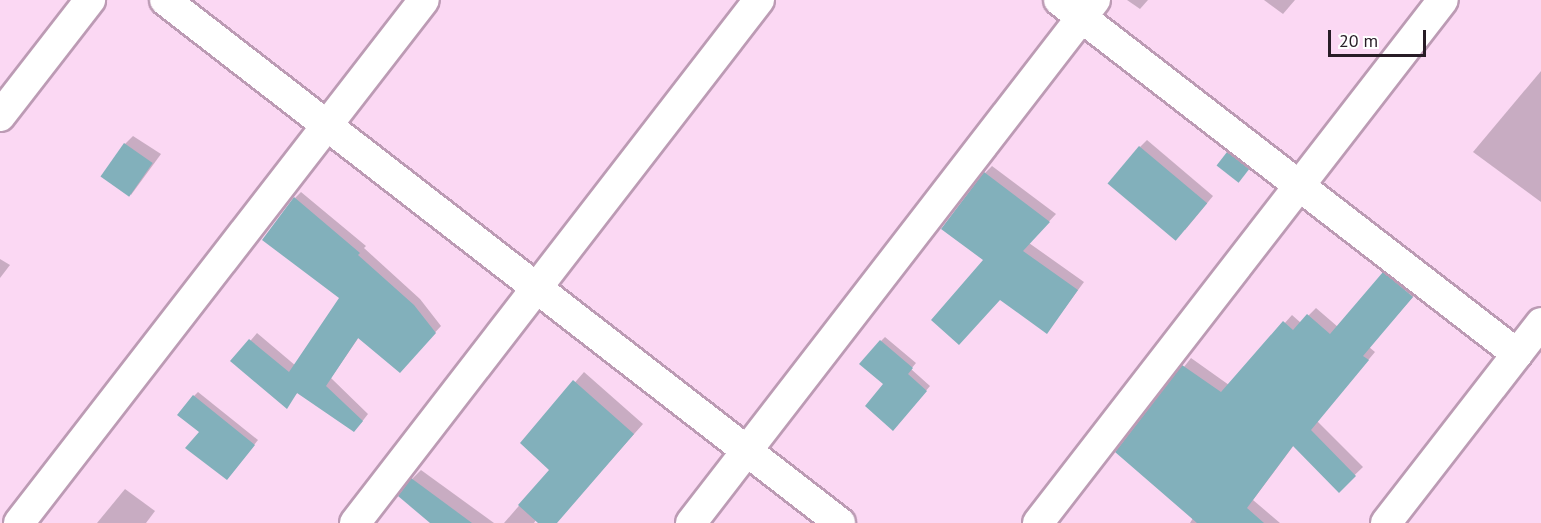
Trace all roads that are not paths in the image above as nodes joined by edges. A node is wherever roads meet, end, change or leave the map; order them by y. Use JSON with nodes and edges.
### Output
{"nodes":[{"id":1,"x":90,"y":0,"type":"edge"},
{"id":2,"x":165,"y":0,"type":"edge"},
{"id":3,"x":424,"y":0,"type":"edge"},
{"id":4,"x":759,"y":0,"type":"edge"},
{"id":5,"x":1443,"y":0,"type":"edge"},
{"id":6,"x":1079,"y":6,"type":"edge"},
{"id":7,"x":0,"y":116,"type":"edge"},
{"id":8,"x":327,"y":125,"type":"junction"},
{"id":9,"x":1299,"y":186,"type":"junction"},
{"id":10,"x":537,"y":288,"type":"junction"},
{"id":11,"x":1541,"y":323,"type":"edge"},
{"id":12,"x":1517,"y":354,"type":"junction"},
{"id":13,"x":747,"y":451,"type":"junction"},
{"id":14,"x":19,"y":523,"type":"edge"},
{"id":15,"x":355,"y":523,"type":"edge"},
{"id":16,"x":691,"y":523,"type":"edge"},
{"id":17,"x":840,"y":523,"type":"edge"},
{"id":18,"x":1038,"y":523,"type":"edge"},
{"id":19,"x":1386,"y":523,"type":"edge"}],
"edges":[{"from":1,"to":7,"type":"street"},
{"from":2,"to":8,"type":"street"},
{"from":3,"to":8,"type":"street"},
{"from":4,"to":10,"type":"street"},
{"from":5,"to":9,"type":"street"},
{"from":6,"to":9,"type":"street"},
{"from":6,"to":13,"type":"street"},
{"from":8,"to":10,"type":"street"},
{"from":8,"to":14,"type":"street"},
{"from":9,"to":12,"type":"street"},
{"from":9,"to":18,"type":"street"},
{"from":10,"to":13,"type":"street"},
{"from":10,"to":15,"type":"street"},
{"from":11,"to":12,"type":"street"},
{"from":12,"to":19,"type":"street"},
{"from":13,"to":16,"type":"street"},
{"from":13,"to":17,"type":"street"}]}
